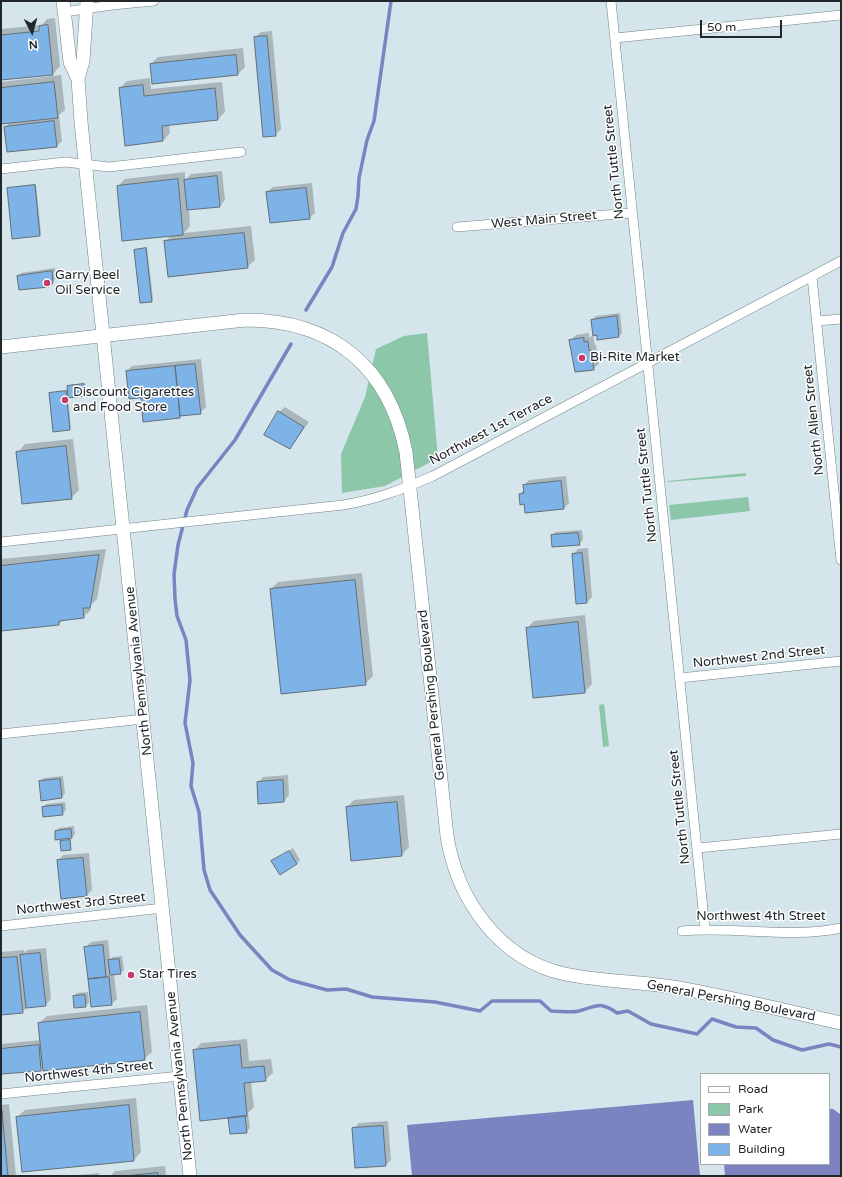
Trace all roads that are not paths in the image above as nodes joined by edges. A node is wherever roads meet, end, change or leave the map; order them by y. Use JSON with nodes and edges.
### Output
{"nodes":[{"id":1,"x":154,"y":1,"type":"edge"},
{"id":2,"x":611,"y":1,"type":"edge"},
{"id":3,"x":87,"y":5,"type":"edge"},
{"id":4,"x":64,"y":7,"type":"edge"},
{"id":5,"x":841,"y":14,"type":"edge"},
{"id":6,"x":615,"y":38,"type":"junction"},
{"id":7,"x":78,"y":79,"type":"junction"},
{"id":8,"x":241,"y":152,"type":"dead end"},
{"id":9,"x":86,"y":165,"type":"junction"},
{"id":10,"x":1,"y":169,"type":"edge"},
{"id":11,"x":631,"y":213,"type":"junction"},
{"id":12,"x":456,"y":227,"type":"dead end"},
{"id":13,"x":841,"y":262,"type":"edge"},
{"id":14,"x":812,"y":276,"type":"junction"},
{"id":15,"x":841,"y":319,"type":"edge"},
{"id":16,"x":817,"y":321,"type":"junction"},
{"id":17,"x":104,"y":336,"type":"junction"},
{"id":18,"x":1,"y":347,"type":"edge"},
{"id":19,"x":648,"y":363,"type":"junction"},
{"id":20,"x":410,"y":486,"type":"junction"},
{"id":21,"x":838,"y":491,"type":"edge"},
{"id":22,"x":124,"y":528,"type":"junction"},
{"id":23,"x":1,"y":542,"type":"edge"},
{"id":24,"x":841,"y":560,"type":"edge"},
{"id":25,"x":841,"y":662,"type":"edge"},
{"id":26,"x":680,"y":678,"type":"junction"},
{"id":27,"x":144,"y":719,"type":"junction"},
{"id":28,"x":1,"y":734,"type":"edge"},
{"id":29,"x":841,"y":834,"type":"edge"},
{"id":30,"x":698,"y":848,"type":"junction"},
{"id":31,"x":163,"y":908,"type":"junction"},
{"id":32,"x":1,"y":926,"type":"edge"},
{"id":33,"x":841,"y":928,"type":"edge"},
{"id":34,"x":705,"y":929,"type":"junction"},
{"id":35,"x":682,"y":932,"type":"dead end"},
{"id":36,"x":841,"y":1023,"type":"edge"},
{"id":37,"x":180,"y":1076,"type":"junction"},
{"id":38,"x":1,"y":1094,"type":"edge"},
{"id":39,"x":190,"y":1176,"type":"edge"}],
"edges":[{"from":1,"to":3,"type":"street"},
{"from":2,"to":6,"type":"street","name":"North Tuttle Street"},
{"from":3,"to":4,"type":"street"},
{"from":3,"to":7,"type":"main road"},
{"from":4,"to":7,"type":"main road"},
{"from":5,"to":6,"type":"street"},
{"from":6,"to":11,"type":"street","name":"North Tuttle Street"},
{"from":7,"to":9,"type":"main road","name":"North Pennsylvania Avenue"},
{"from":8,"to":9,"type":"street"},
{"from":9,"to":10,"type":"street"},
{"from":9,"to":17,"type":"main road","name":"North Pennsylvania Avenue"},
{"from":11,"to":12,"type":"street","name":"West Main Street"},
{"from":11,"to":19,"type":"street","name":"North Tuttle Street"},
{"from":13,"to":14,"type":"street","name":"Northwest 1st Terrace"},
{"from":14,"to":16,"type":"street","name":"North Allen Street"},
{"from":14,"to":19,"type":"street","name":"Northwest 1st Terrace"},
{"from":15,"to":16,"type":"street"},
{"from":16,"to":21,"type":"street","name":"North Allen Street"},
{"from":17,"to":18,"type":"main road"},
{"from":17,"to":20,"type":"main road","name":"General Pershing Boulevard"},
{"from":17,"to":22,"type":"main road","name":"North Pennsylvania Avenue"},
{"from":19,"to":20,"type":"street","name":"Northwest 1st Terrace"},
{"from":19,"to":26,"type":"street","name":"North Tuttle Street"},
{"from":20,"to":22,"type":"street","name":"Northwest 1st Terrace"},
{"from":20,"to":36,"type":"main road","name":"General Pershing Boulevard"},
{"from":21,"to":24,"type":"street","name":"North Allen Street"},
{"from":22,"to":23,"type":"street","name":"Northwest 1st Terrace"},
{"from":22,"to":27,"type":"main road","name":"North Pennsylvania Avenue"},
{"from":25,"to":26,"type":"street","name":"Northwest 2nd Street"},
{"from":26,"to":30,"type":"street","name":"North Tuttle Street"},
{"from":27,"to":28,"type":"street"},
{"from":27,"to":31,"type":"main road","name":"North Pennsylvania Avenue"},
{"from":29,"to":30,"type":"street"},
{"from":30,"to":34,"type":"street","name":"North Tuttle Street"},
{"from":31,"to":32,"type":"street","name":"Northwest 3rd Street"},
{"from":31,"to":37,"type":"main road","name":"North Pennsylvania Avenue"},
{"from":33,"to":34,"type":"street","name":"Northwest 4th Street"},
{"from":34,"to":35,"type":"street","name":"Northwest 4th Street"},
{"from":37,"to":38,"type":"street","name":"Northwest 4th Street"},
{"from":37,"to":39,"type":"main road","name":"North Pennsylvania Avenue"}]}
